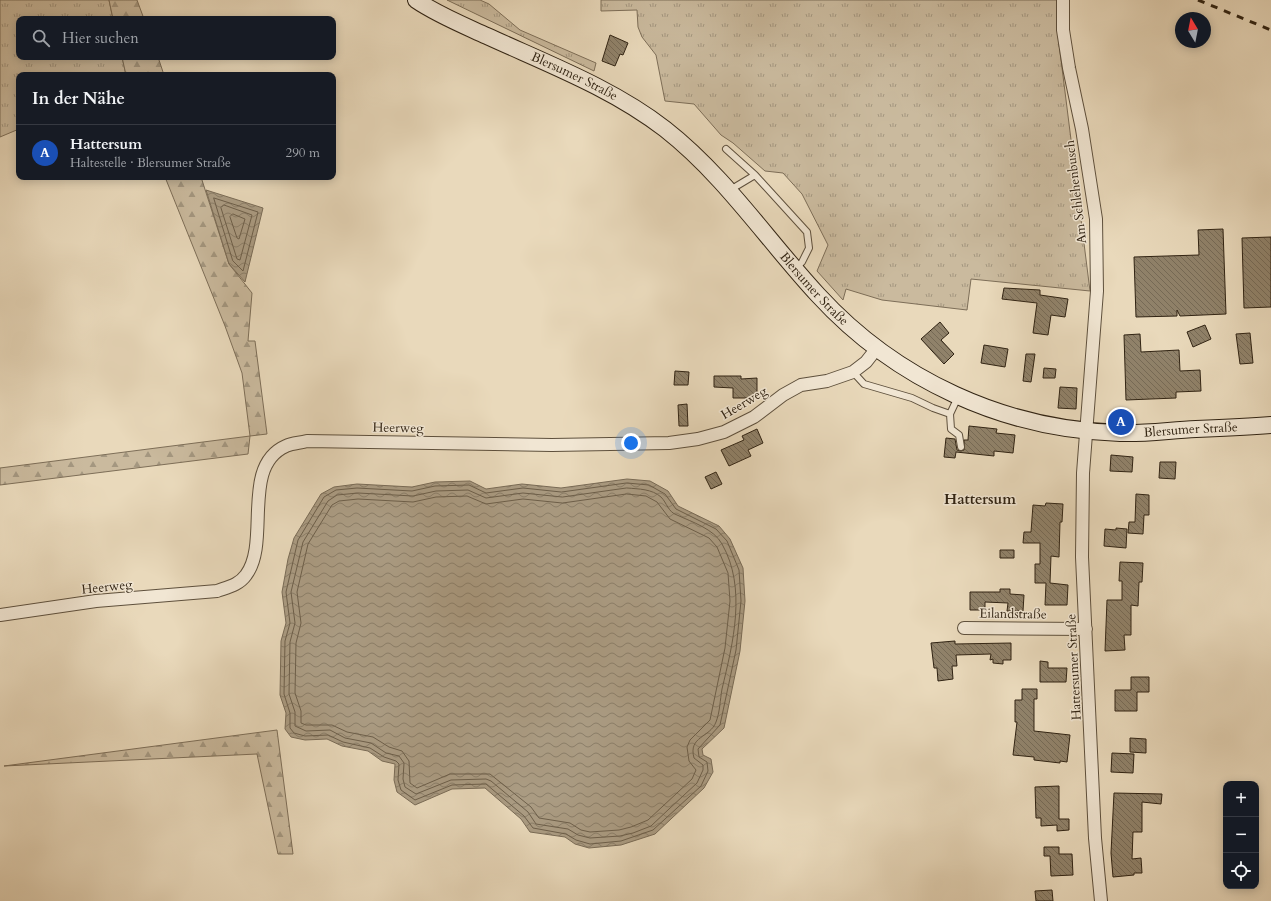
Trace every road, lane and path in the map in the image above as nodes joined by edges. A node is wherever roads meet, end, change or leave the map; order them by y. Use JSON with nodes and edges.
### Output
{"nodes":[{"id":1,"x":416,"y":0,"type":"edge"},
{"id":2,"x":1063,"y":0,"type":"edge"},
{"id":3,"x":726,"y":149,"type":"dead end"},
{"id":4,"x":755,"y":175,"type":"junction"},
{"id":5,"x":729,"y":191,"type":"junction"},
{"id":6,"x":795,"y":269,"type":"junction"},
{"id":7,"x":876,"y":348,"type":"junction"},
{"id":8,"x":853,"y":372,"type":"junction"},
{"id":9,"x":958,"y":396,"type":"junction"},
{"id":10,"x":950,"y":414,"type":"junction"},
{"id":11,"x":1271,"y":425,"type":"edge"},
{"id":12,"x":1086,"y":431,"type":"junction"},
{"id":13,"x":961,"y":447,"type":"dead end"},
{"id":14,"x":0,"y":615,"type":"edge"},
{"id":15,"x":964,"y":628,"type":"dead end"},
{"id":16,"x":1086,"y":629,"type":"junction"},
{"id":17,"x":1101,"y":901,"type":"edge"}],
"edges":[{"from":1,"to":5,"type":"main road","name":"Blersumer Straße"},
{"from":2,"to":12,"type":"street","name":"Am Schlehenbusch"},
{"from":3,"to":4,"type":"lane"},
{"from":4,"to":5,"type":"lane"},
{"from":4,"to":6,"type":"lane"},
{"from":5,"to":6,"type":"main road","name":"Blersumer Straße"},
{"from":6,"to":7,"type":"main road","name":"Blersumer Straße"},
{"from":7,"to":8,"type":"street","name":"Heerweg"},
{"from":7,"to":9,"type":"main road","name":"Blersumer Straße"},
{"from":8,"to":10,"type":"lane"},
{"from":8,"to":14,"type":"street","name":"Heerweg"},
{"from":9,"to":10,"type":"lane"},
{"from":9,"to":12,"type":"main road","name":"Blersumer Straße"},
{"from":10,"to":13,"type":"lane"},
{"from":11,"to":12,"type":"main road","name":"Blersumer Straße"},
{"from":12,"to":16,"type":"street","name":"Hattersumer Straße"},
{"from":15,"to":16,"type":"street","name":"Eilandstraße"},
{"from":16,"to":17,"type":"street","name":"Hattersumer Straße"}]}
